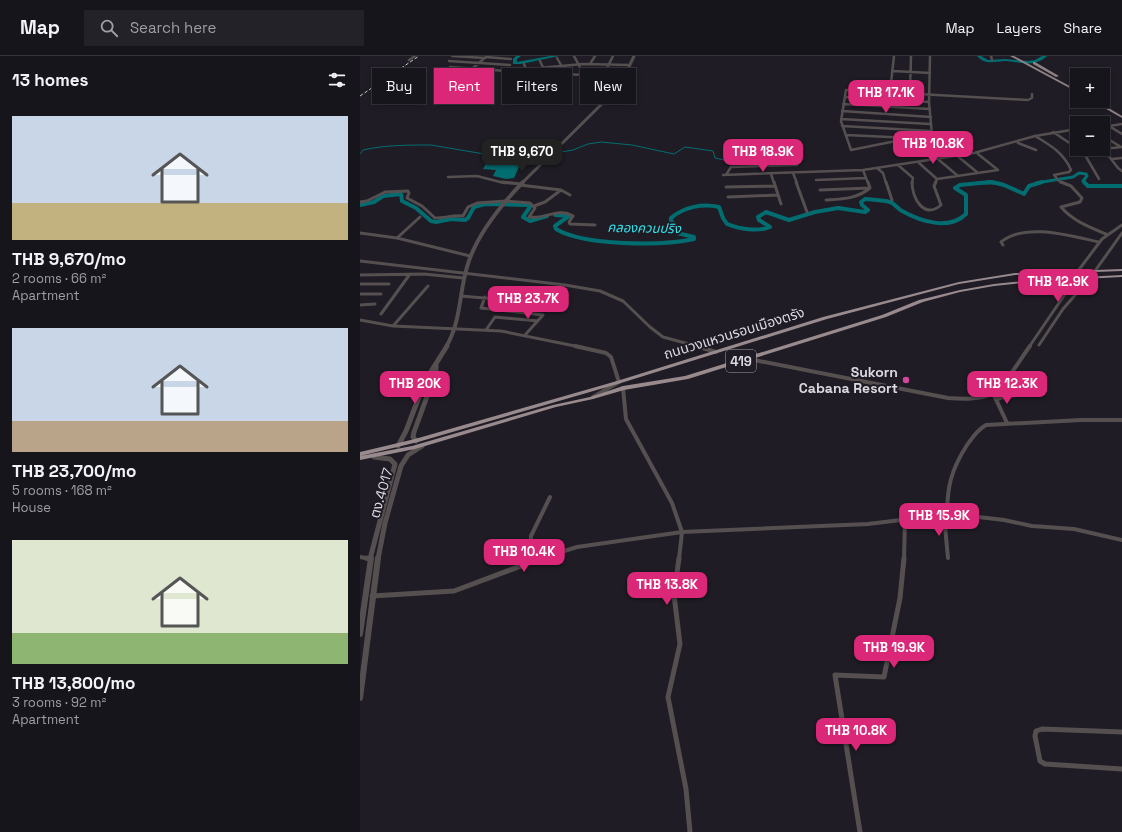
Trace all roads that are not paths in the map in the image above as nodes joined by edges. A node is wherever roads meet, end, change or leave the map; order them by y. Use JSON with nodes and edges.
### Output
{"nodes":[{"id":1,"x":415,"y":56,"type":"edge"},
{"id":2,"x":452,"y":56,"type":"edge"},
{"id":3,"x":574,"y":56,"type":"edge"},
{"id":4,"x":595,"y":56,"type":"edge"},
{"id":5,"x":613,"y":56,"type":"edge"},
{"id":6,"x":634,"y":56,"type":"edge"},
{"id":7,"x":894,"y":56,"type":"edge"},
{"id":8,"x":912,"y":56,"type":"edge"},
{"id":9,"x":930,"y":56,"type":"edge"},
{"id":10,"x":991,"y":56,"type":"edge"},
{"id":11,"x":1012,"y":56,"type":"edge"},
{"id":12,"x":1020,"y":56,"type":"edge"},
{"id":13,"x":486,"y":57,"type":"edge"},
{"id":14,"x":557,"y":58,"type":"dead end"},
{"id":15,"x":511,"y":59,"type":"dead end"},
{"id":16,"x":409,"y":60,"type":"dead end"},
{"id":17,"x":992,"y":60,"type":"dead end"},
{"id":18,"x":449,"y":61,"type":"dead end"},
{"id":19,"x":540,"y":61,"type":"dead end"},
{"id":20,"x":1027,"y":62,"type":"junction"},
{"id":21,"x":478,"y":63,"type":"junction"},
{"id":22,"x":524,"y":64,"type":"dead end"},
{"id":23,"x":578,"y":64,"type":"junction"},
{"id":24,"x":590,"y":64,"type":"junction"},
{"id":25,"x":609,"y":64,"type":"junction"},
{"id":26,"x":510,"y":65,"type":"dead end"},
{"id":27,"x":630,"y":65,"type":"junction"},
{"id":28,"x":560,"y":66,"type":"junction"},
{"id":29,"x":450,"y":67,"type":"dead end"},
{"id":30,"x":472,"y":68,"type":"joint"},
{"id":31,"x":526,"y":68,"type":"edge"},
{"id":32,"x":543,"y":68,"type":"joint"},
{"id":33,"x":580,"y":68,"type":"edge"},
{"id":34,"x":607,"y":68,"type":"edge"},
{"id":35,"x":628,"y":68,"type":"edge"},
{"id":36,"x":893,"y":71,"type":"junction"},
{"id":37,"x":911,"y":72,"type":"junction"},
{"id":38,"x":930,"y":73,"type":"junction"},
{"id":39,"x":1070,"y":83,"type":"edge"},
{"id":40,"x":1070,"y":87,"type":"edge"},
{"id":41,"x":889,"y":92,"type":"junction"},
{"id":42,"x":910,"y":93,"type":"junction"},
{"id":43,"x":929,"y":94,"type":"junction"},
{"id":44,"x":1032,"y":94,"type":"dead end"},
{"id":45,"x":845,"y":97,"type":"junction"},
{"id":46,"x":887,"y":99,"type":"junction"},
{"id":47,"x":929,"y":102,"type":"junction"},
{"id":48,"x":602,"y":104,"type":"edge"},
{"id":49,"x":843,"y":104,"type":"junction"},
{"id":50,"x":1110,"y":106,"type":"edge"},
{"id":51,"x":886,"y":107,"type":"junction"},
{"id":52,"x":1106,"y":108,"type":"edge"},
{"id":53,"x":930,"y":109,"type":"junction"},
{"id":54,"x":842,"y":111,"type":"junction"},
{"id":55,"x":1122,"y":113,"type":"edge"},
{"id":56,"x":886,"y":114,"type":"junction"},
{"id":57,"x":931,"y":117,"type":"junction"},
{"id":58,"x":1122,"y":117,"type":"edge"},
{"id":59,"x":841,"y":118,"type":"junction"},
{"id":60,"x":1122,"y":123,"type":"edge"},
{"id":61,"x":930,"y":124,"type":"junction"},
{"id":62,"x":1110,"y":125,"type":"edge"},
{"id":63,"x":842,"y":126,"type":"junction"},
{"id":64,"x":1110,"y":128,"type":"edge"},
{"id":65,"x":1070,"y":130,"type":"edge"},
{"id":66,"x":931,"y":131,"type":"junction"},
{"id":67,"x":1054,"y":133,"type":"junction"},
{"id":68,"x":846,"y":134,"type":"junction"},
{"id":69,"x":1122,"y":134,"type":"edge"},
{"id":70,"x":932,"y":135,"type":"junction"},
{"id":71,"x":1036,"y":136,"type":"junction"},
{"id":72,"x":911,"y":138,"type":"junction"},
{"id":73,"x":1110,"y":140,"type":"edge"},
{"id":74,"x":1018,"y":143,"type":"junction"},
{"id":75,"x":1070,"y":144,"type":"edge"},
{"id":76,"x":1122,"y":147,"type":"edge"},
{"id":77,"x":1110,"y":148,"type":"edge"},
{"id":78,"x":1036,"y":150,"type":"dead end"},
{"id":79,"x":978,"y":154,"type":"junction"},
{"id":80,"x":957,"y":156,"type":"junction"},
{"id":81,"x":1085,"y":156,"type":"edge"},
{"id":82,"x":1109,"y":156,"type":"edge"},
{"id":83,"x":1122,"y":158,"type":"edge"},
{"id":84,"x":1112,"y":159,"type":"junction"},
{"id":85,"x":939,"y":160,"type":"junction"},
{"id":86,"x":919,"y":163,"type":"junction"},
{"id":87,"x":788,"y":165,"type":"junction"},
{"id":88,"x":796,"y":165,"type":"dead end"},
{"id":89,"x":898,"y":166,"type":"junction"},
{"id":90,"x":876,"y":168,"type":"junction"},
{"id":91,"x":863,"y":170,"type":"junction"},
{"id":92,"x":1122,"y":171,"type":"edge"},
{"id":93,"x":792,"y":173,"type":"junction"},
{"id":94,"x":978,"y":173,"type":"junction"},
{"id":95,"x":772,"y":174,"type":"junction"},
{"id":96,"x":958,"y":176,"type":"junction"},
{"id":97,"x":448,"y":177,"type":"dead end"},
{"id":98,"x":866,"y":178,"type":"junction"},
{"id":99,"x":938,"y":179,"type":"junction"},
{"id":100,"x":1099,"y":179,"type":"dead end"},
{"id":101,"x":816,"y":180,"type":"dead end"},
{"id":102,"x":520,"y":185,"type":"junction"},
{"id":103,"x":775,"y":186,"type":"junction"},
{"id":104,"x":726,"y":187,"type":"dead end"},
{"id":105,"x":870,"y":188,"type":"junction"},
{"id":106,"x":561,"y":190,"type":"junction"},
{"id":107,"x":820,"y":190,"type":"dead end"},
{"id":108,"x":570,"y":195,"type":"dead end"},
{"id":109,"x":778,"y":195,"type":"junction"},
{"id":110,"x":728,"y":197,"type":"dead end"},
{"id":111,"x":826,"y":200,"type":"dead end"},
{"id":112,"x":892,"y":200,"type":"dead end"},
{"id":113,"x":506,"y":201,"type":"junction"},
{"id":114,"x":360,"y":202,"type":"edge"},
{"id":115,"x":781,"y":204,"type":"dead end"},
{"id":116,"x":534,"y":206,"type":"junction"},
{"id":117,"x":807,"y":212,"type":"dead end"},
{"id":118,"x":420,"y":217,"type":"dead end"},
{"id":119,"x":595,"y":225,"type":"dead end"},
{"id":120,"x":1122,"y":225,"type":"edge"},
{"id":121,"x":360,"y":233,"type":"edge"},
{"id":122,"x":1122,"y":233,"type":"edge"},
{"id":123,"x":1106,"y":234,"type":"junction"},
{"id":124,"x":397,"y":238,"type":"junction"},
{"id":125,"x":1099,"y":242,"type":"junction"},
{"id":126,"x":1003,"y":245,"type":"dead end"},
{"id":127,"x":470,"y":256,"type":"junction"},
{"id":128,"x":360,"y":261,"type":"edge"},
{"id":129,"x":1122,"y":270,"type":"edge"},
{"id":130,"x":1078,"y":271,"type":"junction"},
{"id":131,"x":1093,"y":271,"type":"junction"},
{"id":132,"x":465,"y":273,"type":"junction"},
{"id":133,"x":410,"y":274,"type":"junction"},
{"id":134,"x":360,"y":275,"type":"edge"},
{"id":135,"x":1122,"y":276,"type":"edge"},
{"id":136,"x":463,"y":278,"type":"junction"},
{"id":137,"x":1076,"y":278,"type":"junction"},
{"id":138,"x":1090,"y":278,"type":"junction"},
{"id":139,"x":360,"y":284,"type":"edge"},
{"id":140,"x":390,"y":284,"type":"dead end"},
{"id":141,"x":428,"y":286,"type":"dead end"},
{"id":142,"x":360,"y":294,"type":"edge"},
{"id":143,"x":381,"y":294,"type":"dead end"},
{"id":144,"x":461,"y":296,"type":"junction"},
{"id":145,"x":485,"y":297,"type":"junction"},
{"id":146,"x":532,"y":302,"type":"dead end"},
{"id":147,"x":375,"y":304,"type":"dead end"},
{"id":148,"x":360,"y":305,"type":"edge"},
{"id":149,"x":381,"y":314,"type":"dead end"},
{"id":150,"x":360,"y":320,"type":"edge"},
{"id":151,"x":538,"y":321,"type":"junction"},
{"id":152,"x":393,"y":326,"type":"junction"},
{"id":153,"x":454,"y":328,"type":"junction"},
{"id":154,"x":486,"y":330,"type":"junction"},
{"id":155,"x":525,"y":335,"type":"junction"},
{"id":156,"x":1039,"y":346,"type":"dead end"},
{"id":157,"x":716,"y":352,"type":"junction"},
{"id":158,"x":749,"y":359,"type":"junction"},
{"id":159,"x":436,"y":365,"type":"junction"},
{"id":160,"x":619,"y":382,"type":"junction"},
{"id":161,"x":623,"y":388,"type":"junction"},
{"id":162,"x":993,"y":393,"type":"junction"},
{"id":163,"x":1029,"y":393,"type":"dead end"},
{"id":164,"x":591,"y":398,"type":"junction"},
{"id":165,"x":996,"y":400,"type":"junction"},
{"id":166,"x":1122,"y":420,"type":"edge"},
{"id":167,"x":1007,"y":423,"type":"junction"},
{"id":168,"x":416,"y":441,"type":"junction"},
{"id":169,"x":398,"y":446,"type":"junction"},
{"id":170,"x":422,"y":446,"type":"junction"},
{"id":171,"x":360,"y":454,"type":"edge"},
{"id":172,"x":374,"y":457,"type":"junction"},
{"id":173,"x":360,"y":458,"type":"edge"},
{"id":174,"x":550,"y":497,"type":"dead end"},
{"id":175,"x":945,"y":516,"type":"junction"},
{"id":176,"x":905,"y":520,"type":"junction"},
{"id":177,"x":682,"y":532,"type":"junction"},
{"id":178,"x":1122,"y":540,"type":"edge"},
{"id":179,"x":360,"y":557,"type":"edge"},
{"id":180,"x":948,"y":558,"type":"dead end"},
{"id":181,"x":370,"y":559,"type":"junction"},
{"id":182,"x":530,"y":562,"type":"junction"},
{"id":183,"x":372,"y":596,"type":"junction"},
{"id":184,"x":364,"y":597,"type":"junction"},
{"id":185,"x":360,"y":634,"type":"edge"},
{"id":186,"x":360,"y":698,"type":"edge"},
{"id":187,"x":1122,"y":732,"type":"edge"},
{"id":188,"x":1122,"y":769,"type":"edge"},
{"id":189,"x":690,"y":832,"type":"edge"},
{"id":190,"x":860,"y":832,"type":"edge"}],
"edges":[{"from":1,"to":16,"type":"street"},
{"from":2,"to":13,"type":"street"},
{"from":3,"to":23,"type":"street"},
{"from":4,"to":24,"type":"street"},
{"from":5,"to":25,"type":"street"},
{"from":6,"to":27,"type":"street"},
{"from":7,"to":36,"type":"street"},
{"from":8,"to":37,"type":"street"},
{"from":9,"to":38,"type":"street"},
{"from":10,"to":17,"type":"street"},
{"from":11,"to":20,"type":"main road"},
{"from":12,"to":20,"type":"main road"},
{"from":13,"to":15,"type":"street"},
{"from":13,"to":21,"type":"street"},
{"from":14,"to":28,"type":"street"},
{"from":18,"to":21,"type":"street"},
{"from":19,"to":32,"type":"street"},
{"from":20,"to":39,"type":"main road"},
{"from":20,"to":40,"type":"main road"},
{"from":21,"to":26,"type":"street"},
{"from":21,"to":30,"type":"street"},
{"from":22,"to":31,"type":"street"},
{"from":23,"to":24,"type":"street"},
{"from":23,"to":28,"type":"street"},
{"from":23,"to":33,"type":"street"},
{"from":24,"to":25,"type":"street"},
{"from":25,"to":27,"type":"street"},
{"from":25,"to":34,"type":"street"},
{"from":27,"to":35,"type":"street"},
{"from":28,"to":32,"type":"street"},
{"from":29,"to":30,"type":"street"},
{"from":36,"to":37,"type":"street"},
{"from":36,"to":41,"type":"street"},
{"from":37,"to":38,"type":"street"},
{"from":37,"to":42,"type":"street"},
{"from":38,"to":43,"type":"street"},
{"from":41,"to":42,"type":"street"},
{"from":41,"to":45,"type":"street"},
{"from":41,"to":46,"type":"street"},
{"from":42,"to":43,"type":"street"},
{"from":43,"to":44,"type":"street"},
{"from":43,"to":47,"type":"street"},
{"from":45,"to":46,"type":"street"},
{"from":45,"to":49,"type":"street"},
{"from":46,"to":47,"type":"street"},
{"from":47,"to":53,"type":"street"},
{"from":48,"to":102,"type":"street"},
{"from":49,"to":51,"type":"street"},
{"from":49,"to":54,"type":"street"},
{"from":50,"to":55,"type":"main road"},
{"from":51,"to":53,"type":"street"},
{"from":51,"to":56,"type":"street"},
{"from":52,"to":58,"type":"main road"},
{"from":53,"to":57,"type":"street"},
{"from":54,"to":56,"type":"street"},
{"from":54,"to":59,"type":"street"},
{"from":56,"to":57,"type":"street"},
{"from":57,"to":61,"type":"street"},
{"from":59,"to":61,"type":"street"},
{"from":59,"to":63,"type":"street"},
{"from":60,"to":62,"type":"street"},
{"from":61,"to":66,"type":"street"},
{"from":63,"to":66,"type":"street"},
{"from":63,"to":68,"type":"street"},
{"from":64,"to":69,"type":"street"},
{"from":65,"to":67,"type":"street"},
{"from":66,"to":70,"type":"street"},
{"from":67,"to":71,"type":"street"},
{"from":67,"to":75,"type":"street"},
{"from":68,"to":72,"type":"street"},
{"from":68,"to":72,"type":"street"},
{"from":70,"to":72,"type":"street"},
{"from":70,"to":80,"type":"street"},
{"from":71,"to":74,"type":"street"},
{"from":71,"to":80,"type":"street"},
{"from":71,"to":123,"type":"street"},
{"from":73,"to":76,"type":"street"},
{"from":74,"to":78,"type":"street"},
{"from":74,"to":79,"type":"street"},
{"from":76,"to":77,"type":"street"},
{"from":79,"to":80,"type":"street"},
{"from":79,"to":94,"type":"street"},
{"from":80,"to":85,"type":"street"},
{"from":80,"to":90,"type":"street"},
{"from":80,"to":94,"type":"street"},
{"from":81,"to":100,"type":"street"},
{"from":82,"to":84,"type":"street"},
{"from":83,"to":84,"type":"street"},
{"from":84,"to":92,"type":"street"},
{"from":85,"to":86,"type":"street"},
{"from":85,"to":96,"type":"street"},
{"from":86,"to":89,"type":"street"},
{"from":86,"to":99,"type":"street"},
{"from":87,"to":88,"type":"street"},
{"from":87,"to":93,"type":"street"},
{"from":87,"to":95,"type":"street"},
{"from":89,"to":90,"type":"street"},
{"from":89,"to":99,"type":"street"},
{"from":90,"to":91,"type":"street"},
{"from":90,"to":112,"type":"street"},
{"from":91,"to":93,"type":"street"},
{"from":91,"to":98,"type":"street"},
{"from":93,"to":95,"type":"street"},
{"from":93,"to":117,"type":"street"},
{"from":94,"to":96,"type":"street"},
{"from":95,"to":103,"type":"street"},
{"from":96,"to":99,"type":"street"},
{"from":97,"to":102,"type":"street"},
{"from":98,"to":101,"type":"street"},
{"from":98,"to":105,"type":"street"},
{"from":102,"to":106,"type":"street"},
{"from":102,"to":113,"type":"street"},
{"from":103,"to":104,"type":"street"},
{"from":103,"to":109,"type":"street"},
{"from":105,"to":107,"type":"street"},
{"from":105,"to":111,"type":"street"},
{"from":106,"to":108,"type":"street"},
{"from":106,"to":116,"type":"street"},
{"from":109,"to":110,"type":"street"},
{"from":109,"to":115,"type":"street"},
{"from":113,"to":114,"type":"street"},
{"from":113,"to":116,"type":"street"},
{"from":113,"to":127,"type":"street"},
{"from":116,"to":119,"type":"street"},
{"from":118,"to":124,"type":"street"},
{"from":120,"to":123,"type":"street"},
{"from":121,"to":124,"type":"street"},
{"from":122,"to":131,"type":"street"},
{"from":123,"to":125,"type":"street"},
{"from":124,"to":127,"type":"street"},
{"from":125,"to":126,"type":"street"},
{"from":125,"to":130,"type":"street"},
{"from":127,"to":132,"type":"street"},
{"from":128,"to":132,"type":"street"},
{"from":129,"to":131,"type":"highway","name":"ถนนวงแหวนรอบเมืองตรัง","number":"419"},
{"from":130,"to":131,"type":"highway","name":"ถนนวงแหวนรอบเมืองตรัง","number":"419"},
{"from":130,"to":157,"type":"highway","name":"ถนนวงแหวนรอบเมืองตรัง","number":"419"},
{"from":131,"to":138,"type":"street"},
{"from":132,"to":136,"type":"street"},
{"from":132,"to":157,"type":"street"},
{"from":133,"to":134,"type":"street"},
{"from":133,"to":136,"type":"street"},
{"from":133,"to":149,"type":"street"},
{"from":135,"to":138,"type":"highway","name":"ถนนวงแหวนรอบเมืองตรัง","number":"419"},
{"from":136,"to":144,"type":"street"},
{"from":137,"to":138,"type":"highway","name":"ถนนวงแหวนรอบเมืองตรัง","number":"419"},
{"from":137,"to":158,"type":"highway","name":"ถนนวงแหวนรอบเมืองตรัง","number":"419"},
{"from":137,"to":162,"type":"street"},
{"from":138,"to":156,"type":"street"},
{"from":139,"to":140,"type":"street"},
{"from":141,"to":152,"type":"street"},
{"from":142,"to":143,"type":"street"},
{"from":144,"to":145,"type":"street"},
{"from":144,"to":153,"type":"street"},
{"from":145,"to":146,"type":"street"},
{"from":145,"to":151,"type":"street"},
{"from":147,"to":148,"type":"street"},
{"from":150,"to":152,"type":"street"},
{"from":151,"to":154,"type":"street"},
{"from":151,"to":155,"type":"street"},
{"from":152,"to":153,"type":"street"},
{"from":153,"to":154,"type":"street"},
{"from":153,"to":159,"type":"street"},
{"from":154,"to":155,"type":"street"},
{"from":155,"to":160,"type":"street"},
{"from":157,"to":160,"type":"highway","name":"ถนนวงแหวนรอบเมืองตรัง","number":"419"},
{"from":158,"to":161,"type":"highway","name":"ถนนวงแหวนรอบเมืองตรัง","number":"419"},
{"from":158,"to":162,"type":"street"},
{"from":159,"to":168,"type":"street"},
{"from":159,"to":169,"type":"street"},
{"from":160,"to":164,"type":"street"},
{"from":160,"to":168,"type":"highway","name":"ถนนวงแหวนรอบเมืองตรัง","number":"419"},
{"from":161,"to":164,"type":"highway","name":"ถนนวงแหวนรอบเมืองตรัง","number":"419"},
{"from":161,"to":177,"type":"street"},
{"from":162,"to":165,"type":"street"},
{"from":163,"to":165,"type":"street"},
{"from":164,"to":170,"type":"highway","name":"ถนนวงแหวนรอบเมืองตรัง","number":"419"},
{"from":165,"to":167,"type":"street"},
{"from":166,"to":167,"type":"street"},
{"from":167,"to":175,"type":"street"},
{"from":168,"to":169,"type":"highway","name":"ถนนวงแหวนรอบเมืองตรัง","number":"419"},
{"from":169,"to":171,"type":"highway","name":"ถนนวงแหวนรอบเมืองตรัง","number":"419"},
{"from":170,"to":172,"type":"highway","name":"ถนนวงแหวนรอบเมืองตรัง","number":"419"},
{"from":170,"to":183,"type":"street","name":"ตง.4017"},
{"from":172,"to":173,"type":"highway","name":"ถนนวงแหวนรอบเมืองตรัง","number":"419"},
{"from":172,"to":181,"type":"street","number":"ตง.4017"},
{"from":174,"to":182,"type":"street"},
{"from":175,"to":176,"type":"street"},
{"from":175,"to":178,"type":"street"},
{"from":175,"to":180,"type":"street"},
{"from":176,"to":177,"type":"street"},
{"from":176,"to":190,"type":"street"},
{"from":177,"to":182,"type":"street"},
{"from":177,"to":189,"type":"street"},
{"from":179,"to":181,"type":"street"},
{"from":181,"to":184,"type":"street","number":"ตง.4017"},
{"from":182,"to":183,"type":"street"},
{"from":183,"to":184,"type":"street"},
{"from":183,"to":186,"type":"street","name":"ตง.4017"},
{"from":184,"to":185,"type":"street","number":"ตง.4017"},
{"from":187,"to":188,"type":"street"}]}
